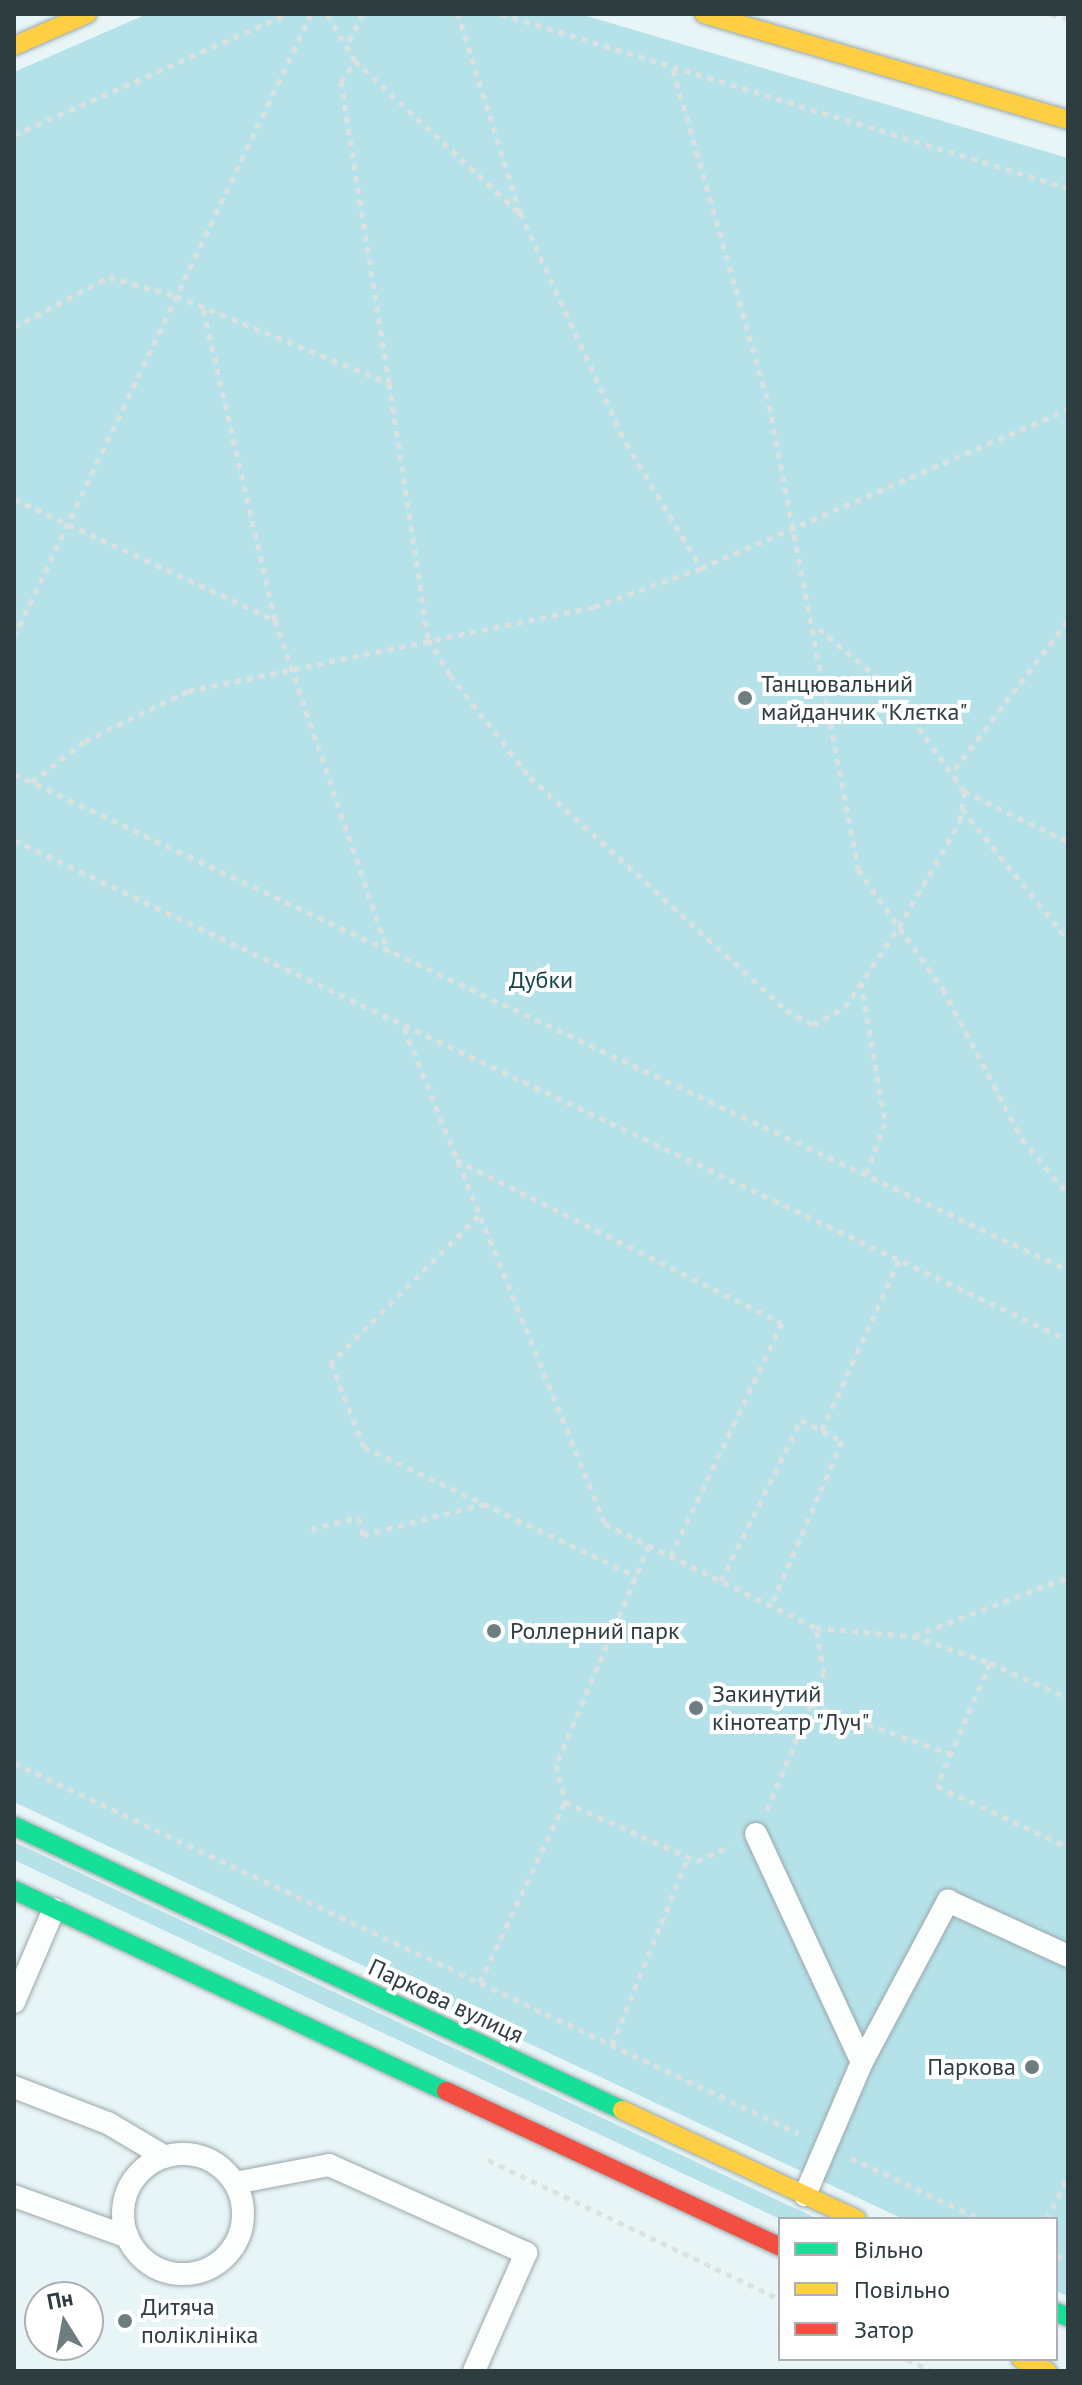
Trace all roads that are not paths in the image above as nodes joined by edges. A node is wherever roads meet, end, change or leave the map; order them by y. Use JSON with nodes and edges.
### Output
{"nodes":[{"id":1,"x":87,"y":14,"type":"edge"},
{"id":2,"x":704,"y":14,"type":"edge"},
{"id":3,"x":14,"y":46,"type":"edge"},
{"id":4,"x":1068,"y":120,"type":"edge"},
{"id":5,"x":14,"y":1826,"type":"edge"},
{"id":6,"x":756,"y":1834,"type":"road end"},
{"id":7,"x":14,"y":1890,"type":"edge"},
{"id":8,"x":54,"y":1909,"type":"junction"},
{"id":9,"x":1068,"y":1956,"type":"edge"},
{"id":10,"x":14,"y":2002,"type":"edge"},
{"id":11,"x":862,"y":2062,"type":"junction"},
{"id":12,"x":14,"y":2087,"type":"edge"},
{"id":13,"x":165,"y":2157,"type":"junction"},
{"id":14,"x":235,"y":2183,"type":"junction"},
{"id":15,"x":805,"y":2195,"type":"junction"},
{"id":16,"x":14,"y":2196,"type":"edge"},
{"id":17,"x":853,"y":2217,"type":"edge"},
{"id":18,"x":128,"y":2237,"type":"junction"},
{"id":19,"x":778,"y":2246,"type":"edge"},
{"id":20,"x":1025,"y":2361,"type":"edge"},
{"id":21,"x":474,"y":2371,"type":"edge"},
{"id":22,"x":1047,"y":2371,"type":"edge"}],
"edges":[{"from":1,"to":3,"type":"street"},
{"from":2,"to":4,"type":"street"},
{"from":5,"to":15,"type":"street","name":"Паркова вулиця"},
{"from":6,"to":11,"type":"lane"},
{"from":7,"to":8,"type":"street"},
{"from":8,"to":10,"type":"lane"},
{"from":8,"to":19,"type":"street"},
{"from":9,"to":11,"type":"lane"},
{"from":11,"to":15,"type":"lane"},
{"from":12,"to":13,"type":"lane"},
{"from":13,"to":14,"type":"lane"},
{"from":13,"to":18,"type":"lane"},
{"from":14,"to":18,"type":"lane"},
{"from":14,"to":21,"type":"lane"},
{"from":15,"to":17,"type":"street","name":"Паркова вулиця"},
{"from":16,"to":18,"type":"lane"},
{"from":20,"to":22,"type":"street"}]}
